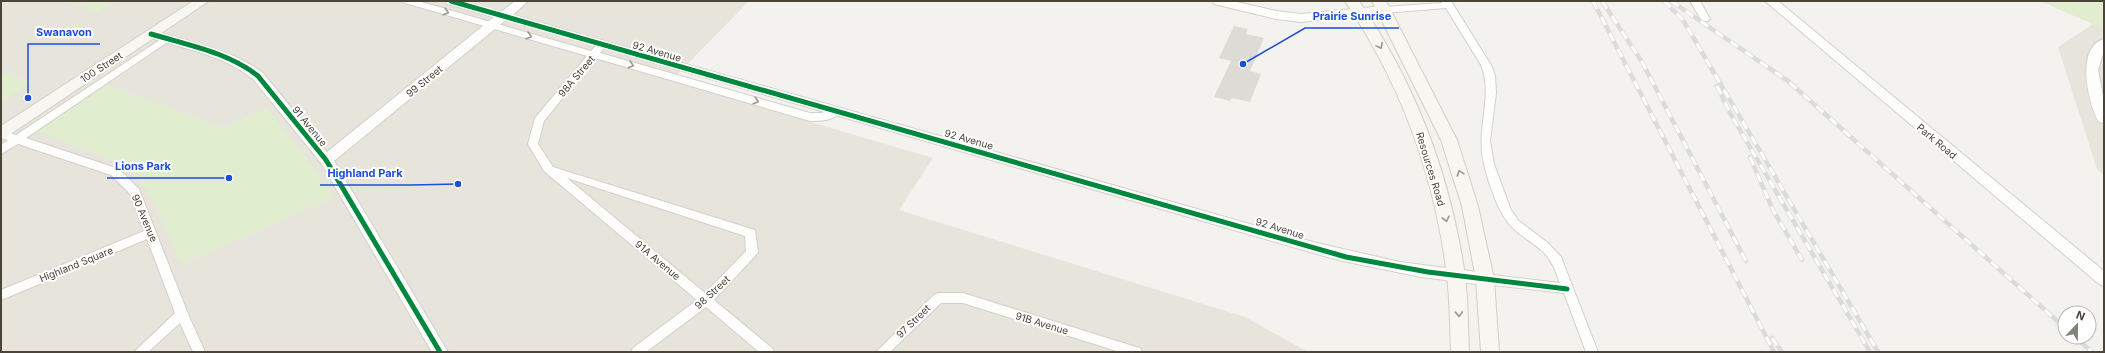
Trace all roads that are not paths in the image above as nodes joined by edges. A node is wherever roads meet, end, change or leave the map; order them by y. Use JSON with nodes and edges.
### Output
{"nodes":[{"id":1,"x":202,"y":1,"type":"edge"},
{"id":2,"x":408,"y":1,"type":"edge"},
{"id":3,"x":451,"y":1,"type":"edge"},
{"id":4,"x":522,"y":1,"type":"edge"},
{"id":5,"x":1218,"y":1,"type":"edge"},
{"id":6,"x":1695,"y":1,"type":"edge"},
{"id":7,"x":1771,"y":1,"type":"edge"},
{"id":8,"x":1447,"y":3,"type":"edge"},
{"id":9,"x":1381,"y":6,"type":"edge"},
{"id":10,"x":1356,"y":7,"type":"edge"},
{"id":11,"x":503,"y":16,"type":"junction"},
{"id":12,"x":1705,"y":19,"type":"dead end"},
{"id":13,"x":492,"y":25,"type":"junction"},
{"id":14,"x":151,"y":34,"type":"junction"},
{"id":15,"x":166,"y":39,"type":"junction"},
{"id":16,"x":2104,"y":42,"type":"edge"},
{"id":17,"x":598,"y":50,"type":"junction"},
{"id":18,"x":550,"y":107,"type":"joint"},
{"id":19,"x":2104,"y":119,"type":"edge"},
{"id":20,"x":1,"y":134,"type":"edge"},
{"id":21,"x":17,"y":139,"type":"junction"},
{"id":22,"x":1,"y":150,"type":"edge"},
{"id":23,"x":326,"y":160,"type":"junction"},
{"id":24,"x":548,"y":168,"type":"junction"},
{"id":25,"x":152,"y":233,"type":"junction"},
{"id":26,"x":1456,"y":277,"type":"junction"},
{"id":27,"x":1485,"y":279,"type":"junction"},
{"id":28,"x":2104,"y":280,"type":"edge"},
{"id":29,"x":1567,"y":289,"type":"junction"},
{"id":30,"x":1,"y":295,"type":"edge"},
{"id":31,"x":948,"y":298,"type":"joint"},
{"id":32,"x":706,"y":300,"type":"junction"},
{"id":33,"x":182,"y":314,"type":"junction"},
{"id":34,"x":140,"y":352,"type":"edge"},
{"id":35,"x":199,"y":352,"type":"edge"},
{"id":36,"x":440,"y":352,"type":"edge"},
{"id":37,"x":637,"y":352,"type":"edge"},
{"id":38,"x":768,"y":352,"type":"edge"},
{"id":39,"x":882,"y":352,"type":"edge"},
{"id":40,"x":1136,"y":352,"type":"edge"},
{"id":41,"x":1460,"y":352,"type":"edge"},
{"id":42,"x":1490,"y":352,"type":"edge"},
{"id":43,"x":1592,"y":352,"type":"edge"}],
"edges":[{"from":1,"to":14,"type":"main road","name":"100 Street"},
{"from":2,"to":13,"type":"street","name":"92 Avenue","one_way":true},
{"from":3,"to":11,"type":"street","name":"92 Avenue"},
{"from":4,"to":11,"type":"street","name":"99 Street"},
{"from":5,"to":10,"type":"street"},
{"from":6,"to":12,"type":"street"},
{"from":7,"to":28,"type":"street","name":"Park Road"},
{"from":8,"to":9,"type":"street"},
{"from":8,"to":29,"type":"street"},
{"from":9,"to":10,"type":"street"},
{"from":27,"to":9,"type":"main road","one_way":true},
{"from":10,"to":26,"type":"main road","name":"Resources Road","one_way":true},
{"from":11,"to":13,"type":"street","name":"99 Street"},
{"from":11,"to":17,"type":"street","name":"92 Avenue"},
{"from":13,"to":17,"type":"street","name":"92 Avenue","one_way":true},
{"from":13,"to":23,"type":"street","name":"99 Street"},
{"from":14,"to":15,"type":"street","name":"91 Avenue"},
{"from":14,"to":20,"type":"main road","name":"100 Street"},
{"from":15,"to":21,"type":"street","name":"100 Street"},
{"from":15,"to":23,"type":"street","name":"91 Avenue"},
{"from":16,"to":19,"type":"street"},
{"from":17,"to":18,"type":"street","name":"98A Street"},
{"from":17,"to":26,"type":"street","name":"92 Avenue"},
{"from":18,"to":24,"type":"street","name":"91A Avenue"},
{"from":20,"to":21,"type":"street","name":"90 Avenue"},
{"from":21,"to":22,"type":"street","name":"100 Street"},
{"from":21,"to":25,"type":"street","name":"90 Avenue"},
{"from":23,"to":36,"type":"street","name":"91 Avenue"},
{"from":24,"to":32,"type":"street","name":"91A Avenue"},
{"from":24,"to":32,"type":"street","name":"98 Street"},
{"from":25,"to":30,"type":"street","name":"Highland Square"},
{"from":25,"to":33,"type":"street","name":"90 Avenue"},
{"from":26,"to":27,"type":"street","name":"92 Avenue"},
{"from":26,"to":41,"type":"main road","name":"Resources Road","one_way":true},
{"from":27,"to":29,"type":"street"},
{"from":27,"to":42,"type":"main road"},
{"from":29,"to":43,"type":"street"},
{"from":31,"to":39,"type":"street","name":"97 Street"},
{"from":31,"to":40,"type":"street","name":"91B Avenue"},
{"from":32,"to":37,"type":"street","name":"98 Street"},
{"from":32,"to":38,"type":"street","name":"91A Avenue"},
{"from":33,"to":34,"type":"street"},
{"from":33,"to":35,"type":"street","name":"90 Avenue"}]}
